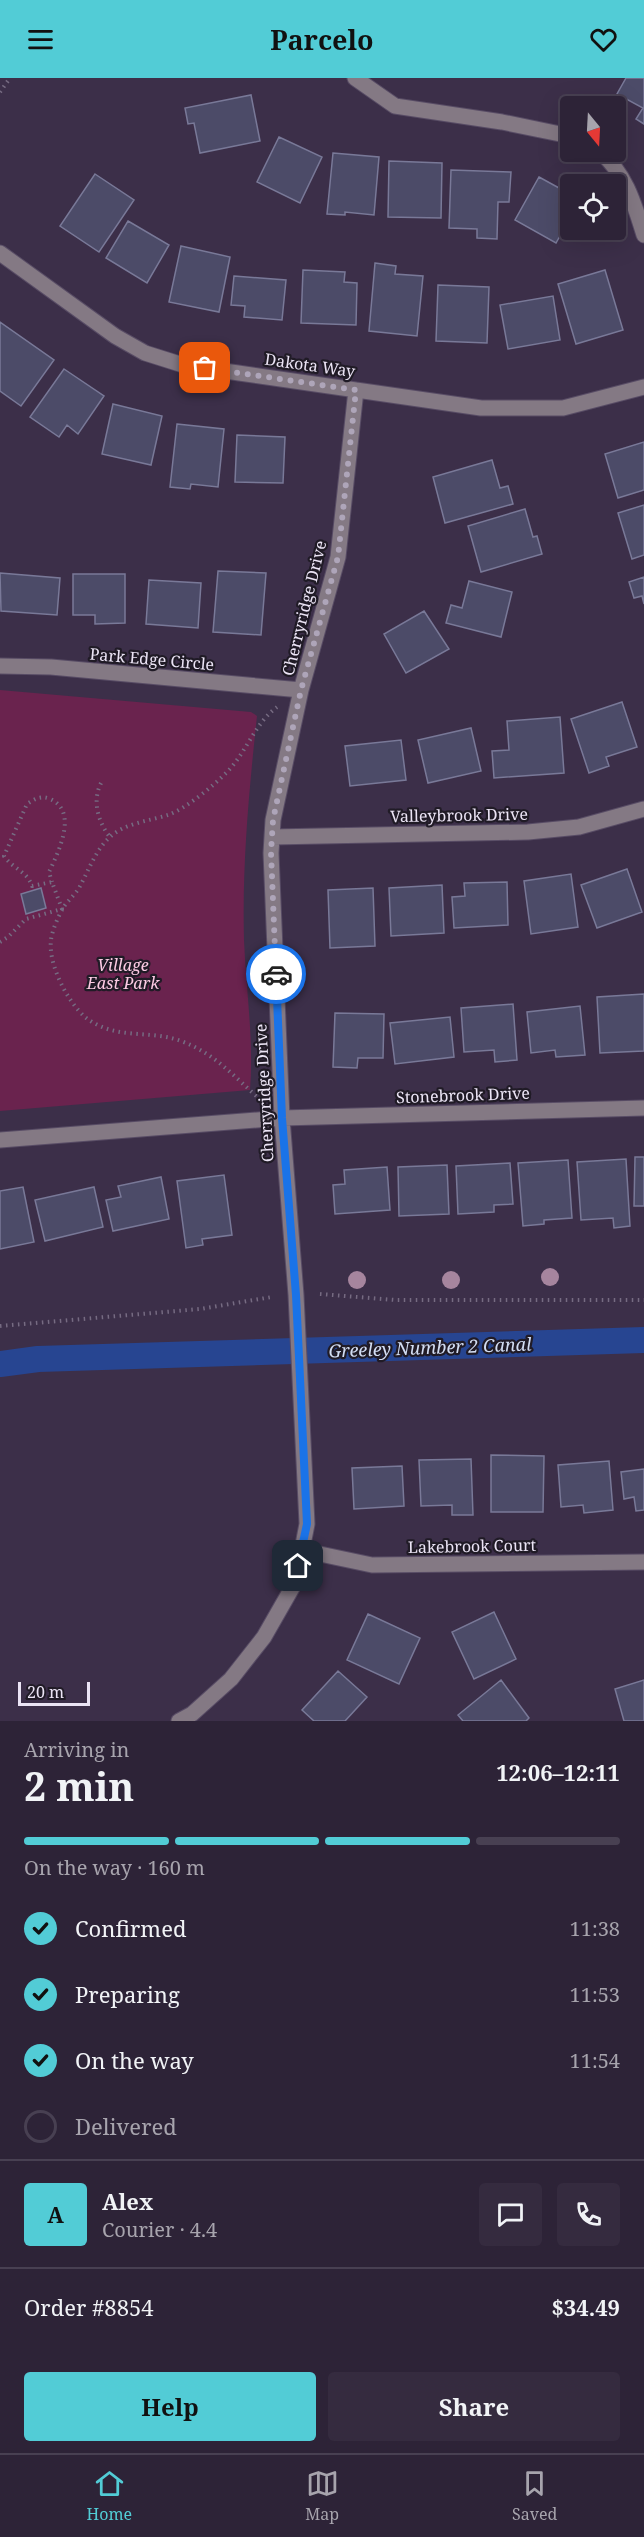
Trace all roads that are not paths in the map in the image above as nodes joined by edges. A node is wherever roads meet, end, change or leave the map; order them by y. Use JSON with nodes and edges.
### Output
{"nodes":[{"id":1,"x":355,"y":78,"type":"edge"},
{"id":2,"x":560,"y":134,"type":"edge"},
{"id":3,"x":612,"y":162,"type":"edge"},
{"id":4,"x":644,"y":235,"type":"edge"},
{"id":5,"x":0,"y":253,"type":"edge"},
{"id":6,"x":644,"y":387,"type":"edge"},
{"id":7,"x":356,"y":390,"type":"junction"},
{"id":8,"x":0,"y":666,"type":"edge"},
{"id":9,"x":301,"y":690,"type":"junction"},
{"id":10,"x":644,"y":808,"type":"edge"},
{"id":11,"x":272,"y":837,"type":"junction"},
{"id":12,"x":644,"y":1108,"type":"edge"},
{"id":13,"x":282,"y":1118,"type":"junction"},
{"id":14,"x":0,"y":1140,"type":"edge"},
{"id":15,"x":302,"y":1550,"type":"junction"},
{"id":16,"x":644,"y":1562,"type":"edge"},
{"id":17,"x":179,"y":1721,"type":"edge"}],
"edges":[{"from":1,"to":2,"type":"street"},
{"from":3,"to":4,"type":"street"},
{"from":5,"to":7,"type":"street","name":"Dakota Way"},
{"from":6,"to":7,"type":"street","name":"Dakota Way"},
{"from":7,"to":9,"type":"street","name":"Cherryridge Drive"},
{"from":8,"to":9,"type":"street","name":"Park Edge Circle"},
{"from":9,"to":11,"type":"street","name":"Cherryridge Drive"},
{"from":10,"to":11,"type":"street","name":"Valleybrook Drive"},
{"from":11,"to":13,"type":"street","name":"Cherryridge Drive"},
{"from":12,"to":13,"type":"street","name":"Stonebrook Drive"},
{"from":13,"to":14,"type":"street"},
{"from":13,"to":15,"type":"street","name":"Cherryridge Drive"},
{"from":15,"to":16,"type":"street","name":"Lakebrook Court"},
{"from":15,"to":17,"type":"street","name":"Cherryridge Drive"}]}
